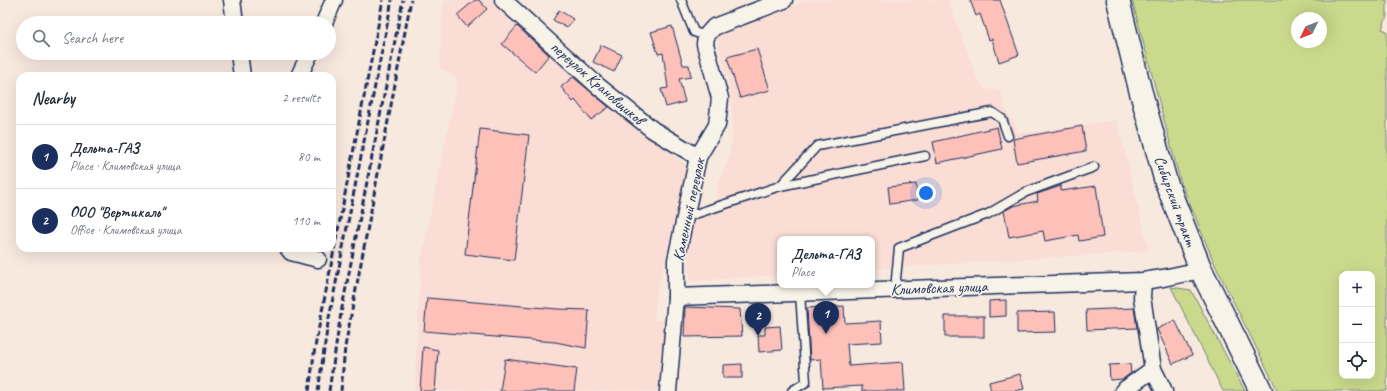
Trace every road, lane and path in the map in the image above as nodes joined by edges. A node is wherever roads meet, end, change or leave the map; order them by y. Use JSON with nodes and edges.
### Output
{"nodes":[{"id":1,"x":232,"y":0,"type":"edge"},
{"id":2,"x":334,"y":0,"type":"edge"},
{"id":3,"x":503,"y":0,"type":"edge"},
{"id":4,"x":681,"y":0,"type":"edge"},
{"id":5,"x":784,"y":0,"type":"edge"},
{"id":6,"x":1118,"y":0,"type":"edge"},
{"id":7,"x":234,"y":16,"type":"edge"},
{"id":8,"x":327,"y":16,"type":"edge"},
{"id":9,"x":706,"y":36,"type":"junction"},
{"id":10,"x":240,"y":60,"type":"edge"},
{"id":11,"x":307,"y":60,"type":"edge"},
{"id":12,"x":241,"y":72,"type":"edge"},
{"id":13,"x":301,"y":72,"type":"edge"},
{"id":14,"x":1008,"y":136,"type":"dead end"},
{"id":15,"x":925,"y":156,"type":"dead end"},
{"id":16,"x":698,"y":157,"type":"junction"},
{"id":17,"x":1094,"y":167,"type":"dead end"},
{"id":18,"x":780,"y":186,"type":"junction"},
{"id":19,"x":686,"y":217,"type":"junction"},
{"id":20,"x":291,"y":252,"type":"edge"},
{"id":21,"x":318,"y":260,"type":"dead end"},
{"id":22,"x":1201,"y":270,"type":"junction"},
{"id":23,"x":1143,"y":281,"type":"junction"},
{"id":24,"x":895,"y":290,"type":"junction"},
{"id":25,"x":800,"y":293,"type":"junction"},
{"id":26,"x":676,"y":297,"type":"junction"},
{"id":27,"x":1153,"y":369,"type":"junction"},
{"id":28,"x":668,"y":391,"type":"edge"},
{"id":29,"x":792,"y":391,"type":"edge"},
{"id":30,"x":1123,"y":391,"type":"edge"},
{"id":31,"x":1164,"y":391,"type":"edge"},
{"id":32,"x":1261,"y":391,"type":"edge"}],
"edges":[{"from":1,"to":7,"type":"street"},
{"from":2,"to":8,"type":"street"},
{"from":3,"to":16,"type":"street","name":"переулок Крановщиков"},
{"from":4,"to":9,"type":"lane"},
{"from":5,"to":9,"type":"street"},
{"from":6,"to":22,"type":"main road","name":"Сибирский тракт"},
{"from":9,"to":16,"type":"street","name":"Каменный переулок"},
{"from":10,"to":12,"type":"street"},
{"from":11,"to":13,"type":"street"},
{"from":14,"to":18,"type":"lane"},
{"from":15,"to":18,"type":"lane"},
{"from":16,"to":19,"type":"street","name":"Каменный переулок"},
{"from":17,"to":24,"type":"lane"},
{"from":18,"to":19,"type":"lane"},
{"from":19,"to":26,"type":"street","name":"Каменный переулок"},
{"from":20,"to":21,"type":"street"},
{"from":22,"to":23,"type":"street","name":"Климовская улица"},
{"from":22,"to":32,"type":"main road","name":"Сибирский тракт"},
{"from":23,"to":24,"type":"street","name":"Климовская улица"},
{"from":23,"to":27,"type":"street"},
{"from":24,"to":25,"type":"street","name":"Климовская улица"},
{"from":25,"to":26,"type":"street","name":"Климовская улица"},
{"from":25,"to":29,"type":"lane"},
{"from":26,"to":28,"type":"street","name":"Каменный переулок"},
{"from":27,"to":30,"type":"street"},
{"from":27,"to":31,"type":"street"}]}
